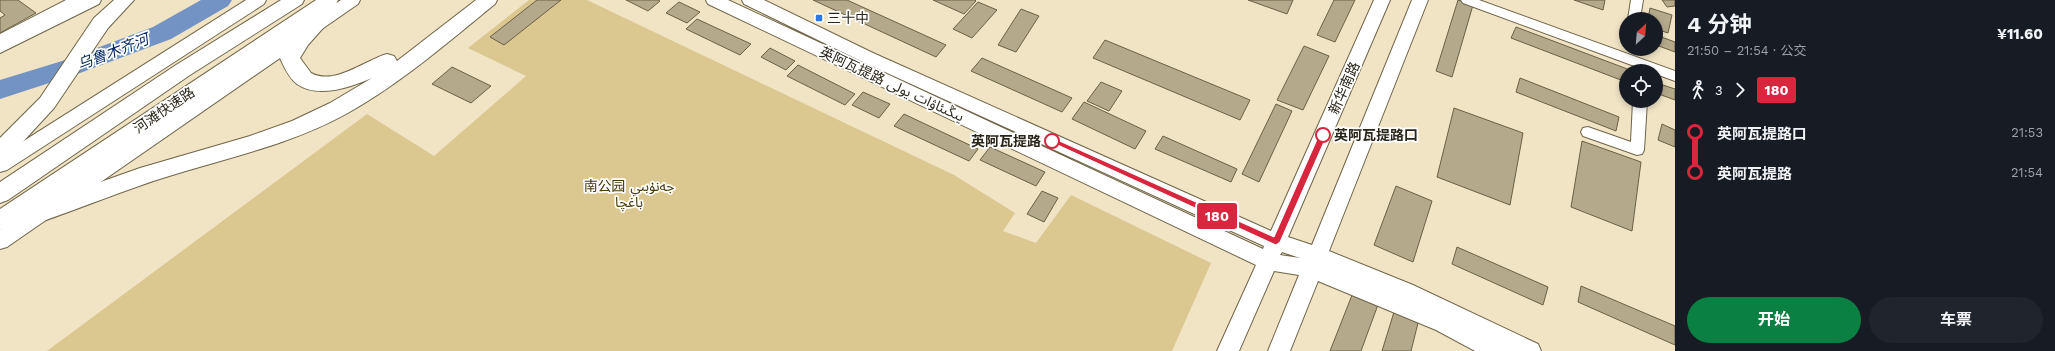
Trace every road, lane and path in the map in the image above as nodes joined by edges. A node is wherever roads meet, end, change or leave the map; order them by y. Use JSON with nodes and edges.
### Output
{"nodes":[{"id":1,"x":76,"y":0,"type":"edge"},
{"id":2,"x":93,"y":0,"type":"edge"},
{"id":3,"x":125,"y":0,"type":"edge"},
{"id":4,"x":258,"y":0,"type":"edge"},
{"id":5,"x":295,"y":0,"type":"edge"},
{"id":6,"x":329,"y":0,"type":"edge"},
{"id":7,"x":352,"y":0,"type":"edge"},
{"id":8,"x":472,"y":0,"type":"edge"},
{"id":9,"x":488,"y":0,"type":"edge"},
{"id":10,"x":714,"y":0,"type":"edge"},
{"id":11,"x":751,"y":0,"type":"edge"},
{"id":12,"x":1382,"y":0,"type":"edge"},
{"id":13,"x":1420,"y":0,"type":"edge"},
{"id":14,"x":1467,"y":0,"type":"edge"},
{"id":15,"x":1637,"y":0,"type":"edge"},
{"id":16,"x":1635,"y":12,"type":"edge"},
{"id":17,"x":322,"y":19,"type":"junction"},
{"id":18,"x":0,"y":40,"type":"edge"},
{"id":19,"x":0,"y":47,"type":"edge"},
{"id":20,"x":1619,"y":51,"type":"edge"},
{"id":21,"x":410,"y":53,"type":"junction"},
{"id":22,"x":1633,"y":56,"type":"edge"},
{"id":23,"x":1675,"y":76,"type":"edge"},
{"id":24,"x":1640,"y":108,"type":"edge"},
{"id":25,"x":1588,"y":132,"type":"dead end"},
{"id":26,"x":0,"y":152,"type":"edge"},
{"id":27,"x":0,"y":165,"type":"edge"},
{"id":28,"x":0,"y":194,"type":"edge"},
{"id":29,"x":43,"y":212,"type":"junction"},
{"id":30,"x":0,"y":221,"type":"edge"},
{"id":31,"x":0,"y":241,"type":"edge"},
{"id":32,"x":1276,"y":242,"type":"junction"},
{"id":33,"x":1268,"y":261,"type":"junction"},
{"id":34,"x":1314,"y":262,"type":"junction"},
{"id":35,"x":1228,"y":351,"type":"edge"},
{"id":36,"x":1279,"y":351,"type":"edge"},
{"id":37,"x":1496,"y":351,"type":"edge"},
{"id":38,"x":1530,"y":351,"type":"edge"}],
"edges":[{"from":1,"to":18,"type":"street"},
{"from":2,"to":19,"type":"street"},
{"from":3,"to":26,"type":"highway"},
{"from":4,"to":27,"type":"street"},
{"from":5,"to":28,"type":"highway","name":"河滩快速路"},
{"from":6,"to":30,"type":"highway","name":"河滩快速路"},
{"from":7,"to":17,"type":"street"},
{"from":8,"to":21,"type":"highway"},
{"from":9,"to":21,"type":"highway"},
{"from":10,"to":33,"type":"street","name":"英阿瓦提路 يىڭىئاۋات يولى"},
{"from":11,"to":32,"type":"street","name":"英阿瓦提路 يىڭىئاۋات يولى"},
{"from":12,"to":32,"type":"street","name":"新华南路"},
{"from":13,"to":34,"type":"street"},
{"from":14,"to":20,"type":"street"},
{"from":15,"to":16,"type":"street"},
{"from":17,"to":21,"type":"highway"},
{"from":17,"to":29,"type":"street"},
{"from":21,"to":29,"type":"highway"},
{"from":22,"to":23,"type":"street"},
{"from":24,"to":25,"type":"street"},
{"from":29,"to":31,"type":"street"},
{"from":32,"to":33,"type":"street","name":"新华南路"},
{"from":32,"to":34,"type":"street","name":"英阿瓦提路 يىڭىئاۋات يولى"},
{"from":33,"to":34,"type":"street","name":"英阿瓦提路 يىڭىئاۋات يولى"},
{"from":33,"to":35,"type":"street","name":"新华南路"},
{"from":34,"to":36,"type":"street"},
{"from":34,"to":37,"type":"street"},
{"from":34,"to":38,"type":"street"}]}
